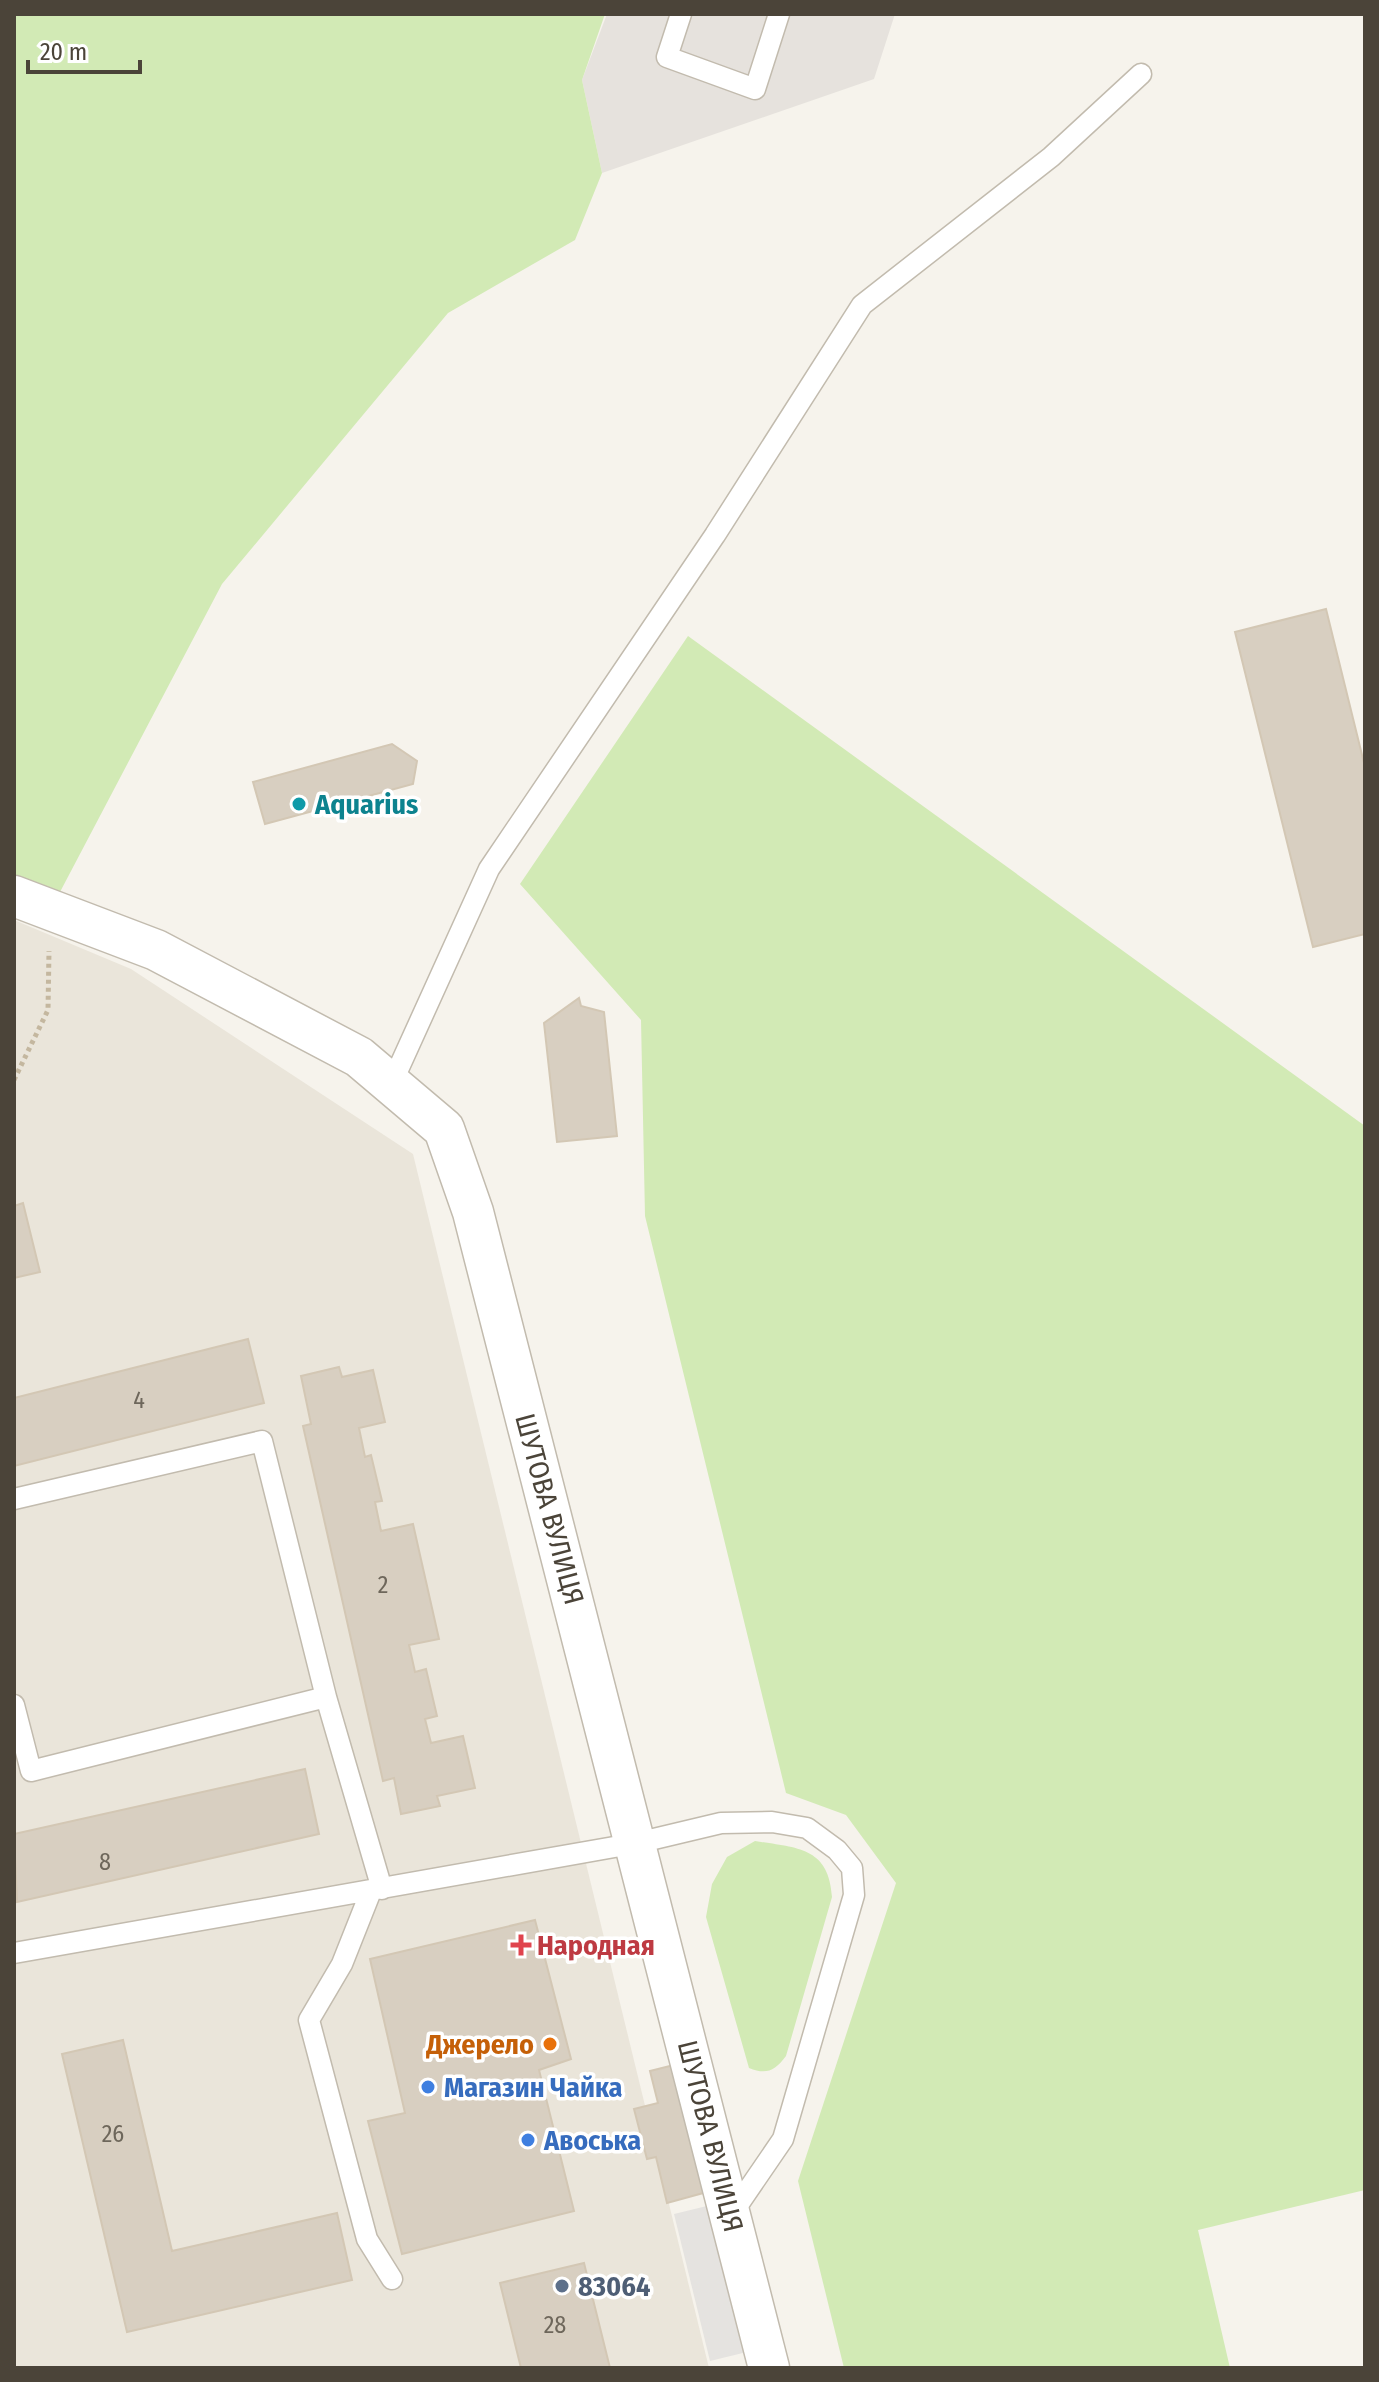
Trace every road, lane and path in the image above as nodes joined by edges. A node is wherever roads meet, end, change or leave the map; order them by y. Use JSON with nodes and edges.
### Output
{"nodes":[{"id":1,"x":681,"y":14,"type":"edge"},
{"id":2,"x":779,"y":14,"type":"edge"},
{"id":3,"x":1141,"y":74,"type":"dead end"},
{"id":4,"x":32,"y":903,"type":"edge"},
{"id":5,"x":14,"y":1080,"type":"edge"},
{"id":6,"x":391,"y":1085,"type":"junction"},
{"id":7,"x":14,"y":1499,"type":"edge"},
{"id":8,"x":326,"y":1697,"type":"junction"},
{"id":9,"x":14,"y":1705,"type":"edge"},
{"id":10,"x":637,"y":1843,"type":"junction"},
{"id":11,"x":377,"y":1890,"type":"junction"},
{"id":12,"x":14,"y":1953,"type":"edge"},
{"id":13,"x":731,"y":2215,"type":"junction"},
{"id":14,"x":392,"y":2279,"type":"dead end"},
{"id":15,"x":769,"y":2368,"type":"edge"}],
"edges":[{"from":1,"to":2,"type":"lane"},
{"from":3,"to":6,"type":"lane"},
{"from":4,"to":5,"type":"path"},
{"from":4,"to":6,"type":"street","name":"ШУТОВА ВУЛИЦЯ"},
{"from":6,"to":10,"type":"street","name":"ШУТОВА ВУЛИЦЯ"},
{"from":7,"to":8,"type":"lane"},
{"from":8,"to":9,"type":"lane"},
{"from":8,"to":11,"type":"lane"},
{"from":10,"to":11,"type":"lane"},
{"from":10,"to":13,"type":"street","name":"ШУТОВА ВУЛИЦЯ"},
{"from":10,"to":13,"type":"lane"},
{"from":11,"to":12,"type":"lane"},
{"from":11,"to":14,"type":"lane"},
{"from":13,"to":15,"type":"street","name":"ШУТОВА ВУЛИЦЯ"}]}
